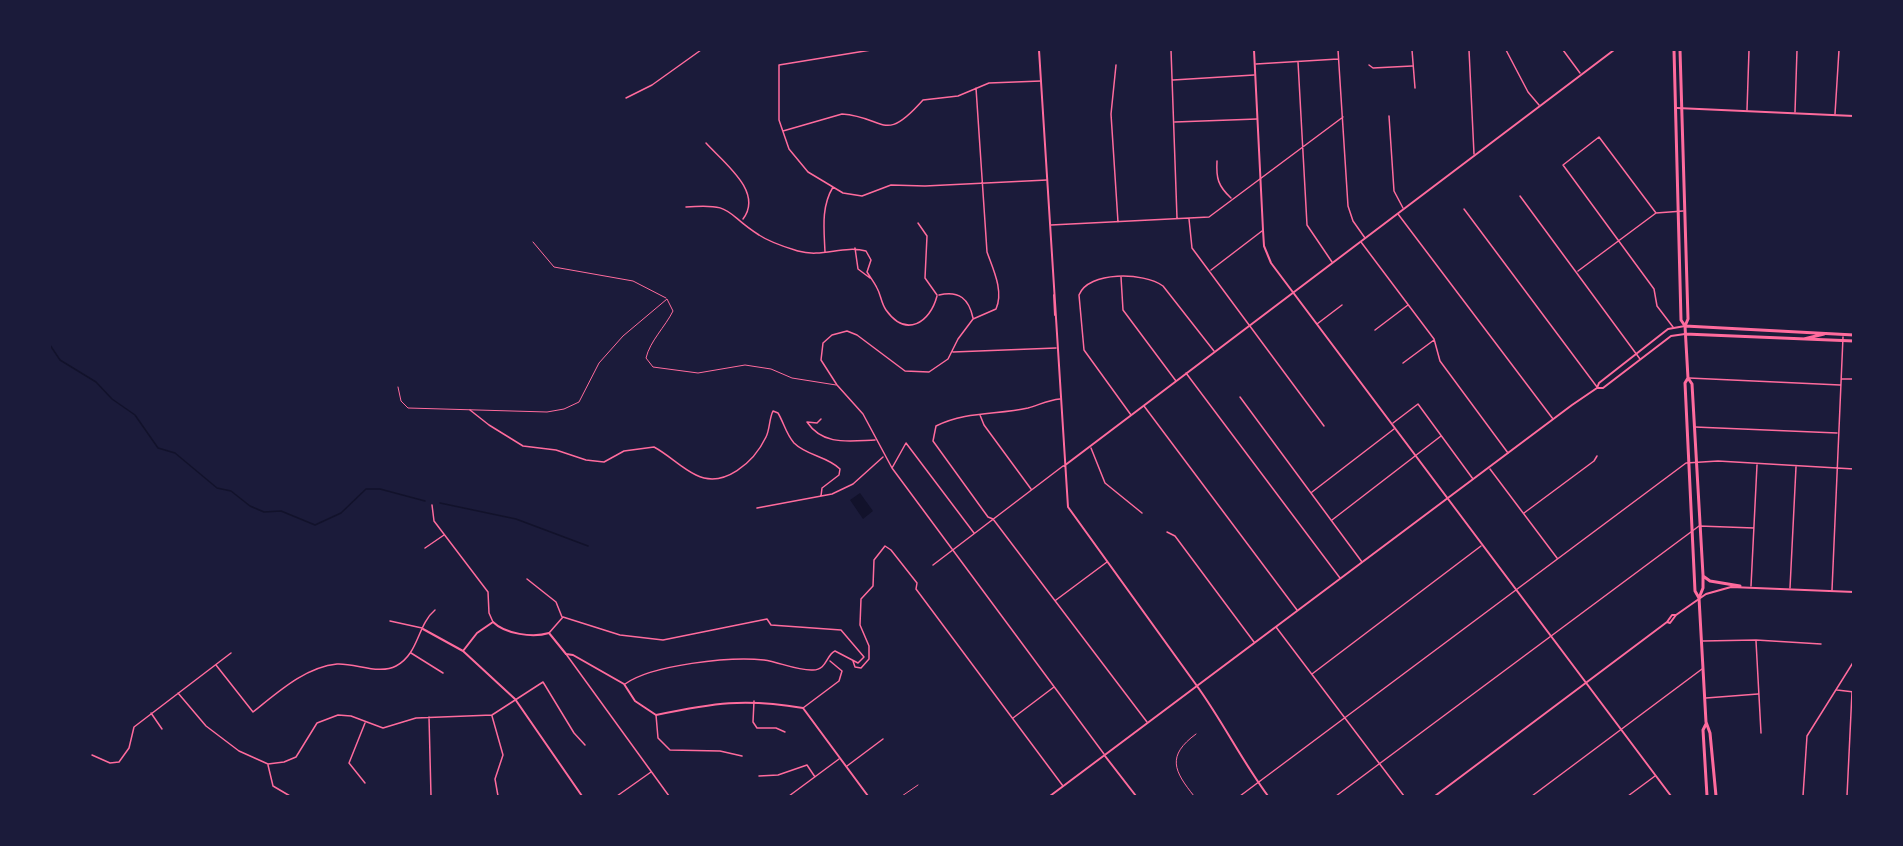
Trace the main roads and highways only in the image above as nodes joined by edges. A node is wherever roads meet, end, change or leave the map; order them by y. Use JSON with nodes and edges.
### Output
{"nodes":[{"id":1,"x":1674,"y":50,"type":"edge"},
{"id":2,"x":1680,"y":50,"type":"edge"},
{"id":3,"x":1685,"y":326,"type":"junction"},
{"id":4,"x":1685,"y":334,"type":"junction"},
{"id":5,"x":1824,"y":334,"type":"junction"},
{"id":6,"x":1854,"y":335,"type":"edge"},
{"id":7,"x":1804,"y":339,"type":"junction"},
{"id":8,"x":1854,"y":341,"type":"edge"},
{"id":9,"x":1688,"y":378,"type":"junction"},
{"id":10,"x":1702,"y":575,"type":"junction"},
{"id":11,"x":1740,"y":586,"type":"road end"},
{"id":12,"x":1700,"y":598,"type":"junction"},
{"id":13,"x":1706,"y":722,"type":"junction"},
{"id":14,"x":1707,"y":796,"type":"edge"},
{"id":15,"x":1716,"y":796,"type":"edge"}],
"edges":[{"from":1,"to":3,"type":"main road"},
{"from":2,"to":3,"type":"main road"},
{"from":3,"to":4,"type":"main road"},
{"from":3,"to":5,"type":"main road"},
{"from":4,"to":7,"type":"main road"},
{"from":4,"to":9,"type":"main road"},
{"from":5,"to":6,"type":"main road"},
{"from":5,"to":7,"type":"main road"},
{"from":7,"to":8,"type":"main road"},
{"from":9,"to":10,"type":"main road"},
{"from":9,"to":12,"type":"main road"},
{"from":10,"to":11,"type":"main road"},
{"from":10,"to":12,"type":"main road"},
{"from":12,"to":13,"type":"main road"},
{"from":13,"to":14,"type":"main road"},
{"from":13,"to":15,"type":"main road"}]}
